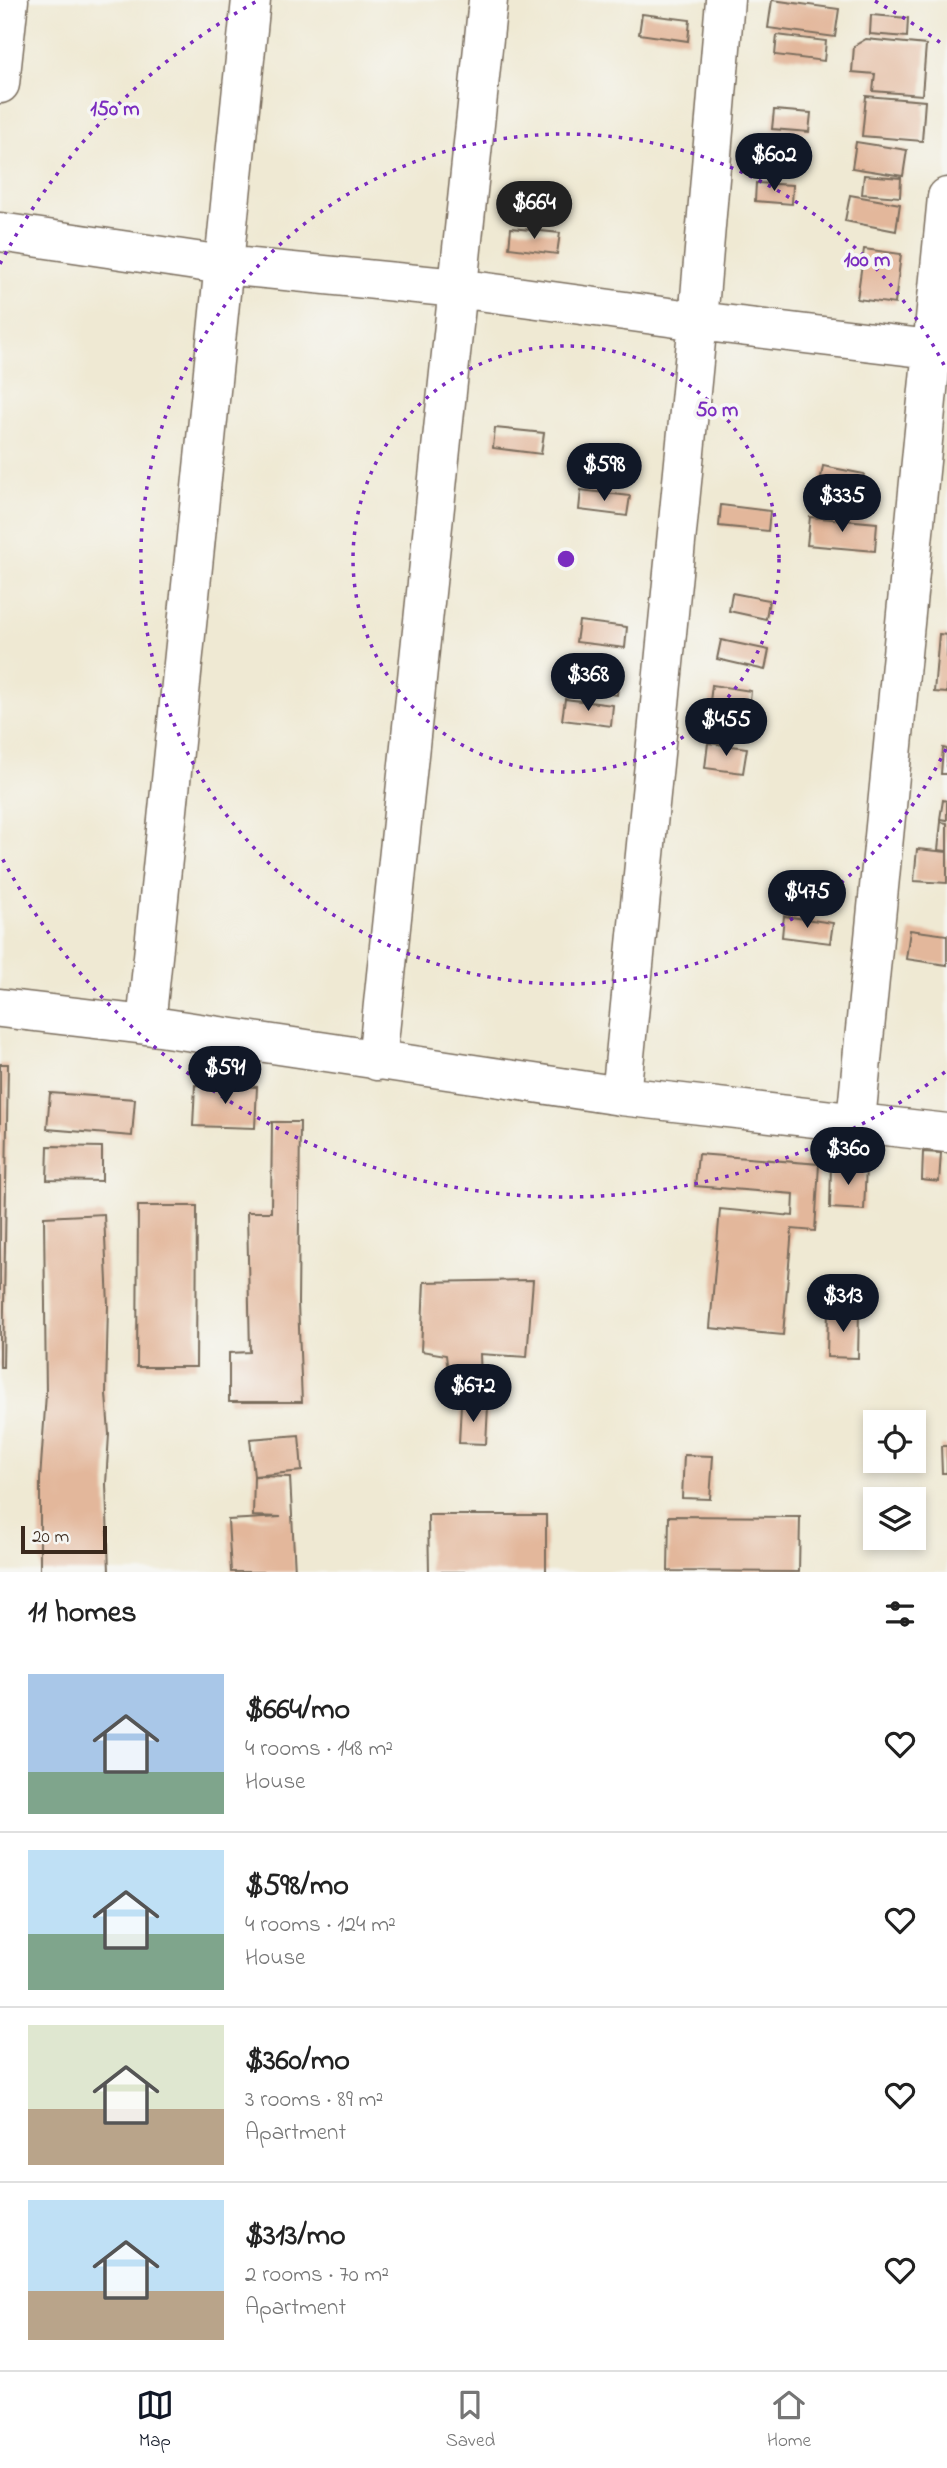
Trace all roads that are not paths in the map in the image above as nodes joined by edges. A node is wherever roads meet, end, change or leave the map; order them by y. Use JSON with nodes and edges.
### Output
{"nodes":[{"id":1,"x":9,"y":0,"type":"edge"},
{"id":2,"x":251,"y":0,"type":"edge"},
{"id":3,"x":488,"y":0,"type":"edge"},
{"id":4,"x":725,"y":0,"type":"edge"},
{"id":5,"x":0,"y":84,"type":"edge"},
{"id":6,"x":947,"y":197,"type":"edge"},
{"id":7,"x":0,"y":232,"type":"edge"},
{"id":8,"x":223,"y":265,"type":"junction"},
{"id":9,"x":457,"y":288,"type":"junction"},
{"id":10,"x":698,"y":321,"type":"junction"},
{"id":11,"x":940,"y":350,"type":"edge"},
{"id":12,"x":0,"y":1008,"type":"edge"},
{"id":13,"x":146,"y":1026,"type":"junction"},
{"id":14,"x":377,"y":1060,"type":"junction"},
{"id":15,"x":621,"y":1096,"type":"junction"},
{"id":16,"x":856,"y":1121,"type":"junction"},
{"id":17,"x":947,"y":1133,"type":"edge"}],
"edges":[{"from":1,"to":5,"type":"street"},
{"from":2,"to":8,"type":"street"},
{"from":3,"to":9,"type":"street"},
{"from":4,"to":10,"type":"street"},
{"from":6,"to":11,"type":"street"},
{"from":7,"to":8,"type":"street"},
{"from":8,"to":9,"type":"street"},
{"from":8,"to":13,"type":"street"},
{"from":9,"to":10,"type":"street"},
{"from":9,"to":14,"type":"street"},
{"from":10,"to":11,"type":"street"},
{"from":10,"to":15,"type":"street"},
{"from":11,"to":16,"type":"street"},
{"from":12,"to":13,"type":"street"},
{"from":13,"to":14,"type":"street"},
{"from":14,"to":15,"type":"street"},
{"from":15,"to":16,"type":"street"},
{"from":16,"to":17,"type":"street"}]}
